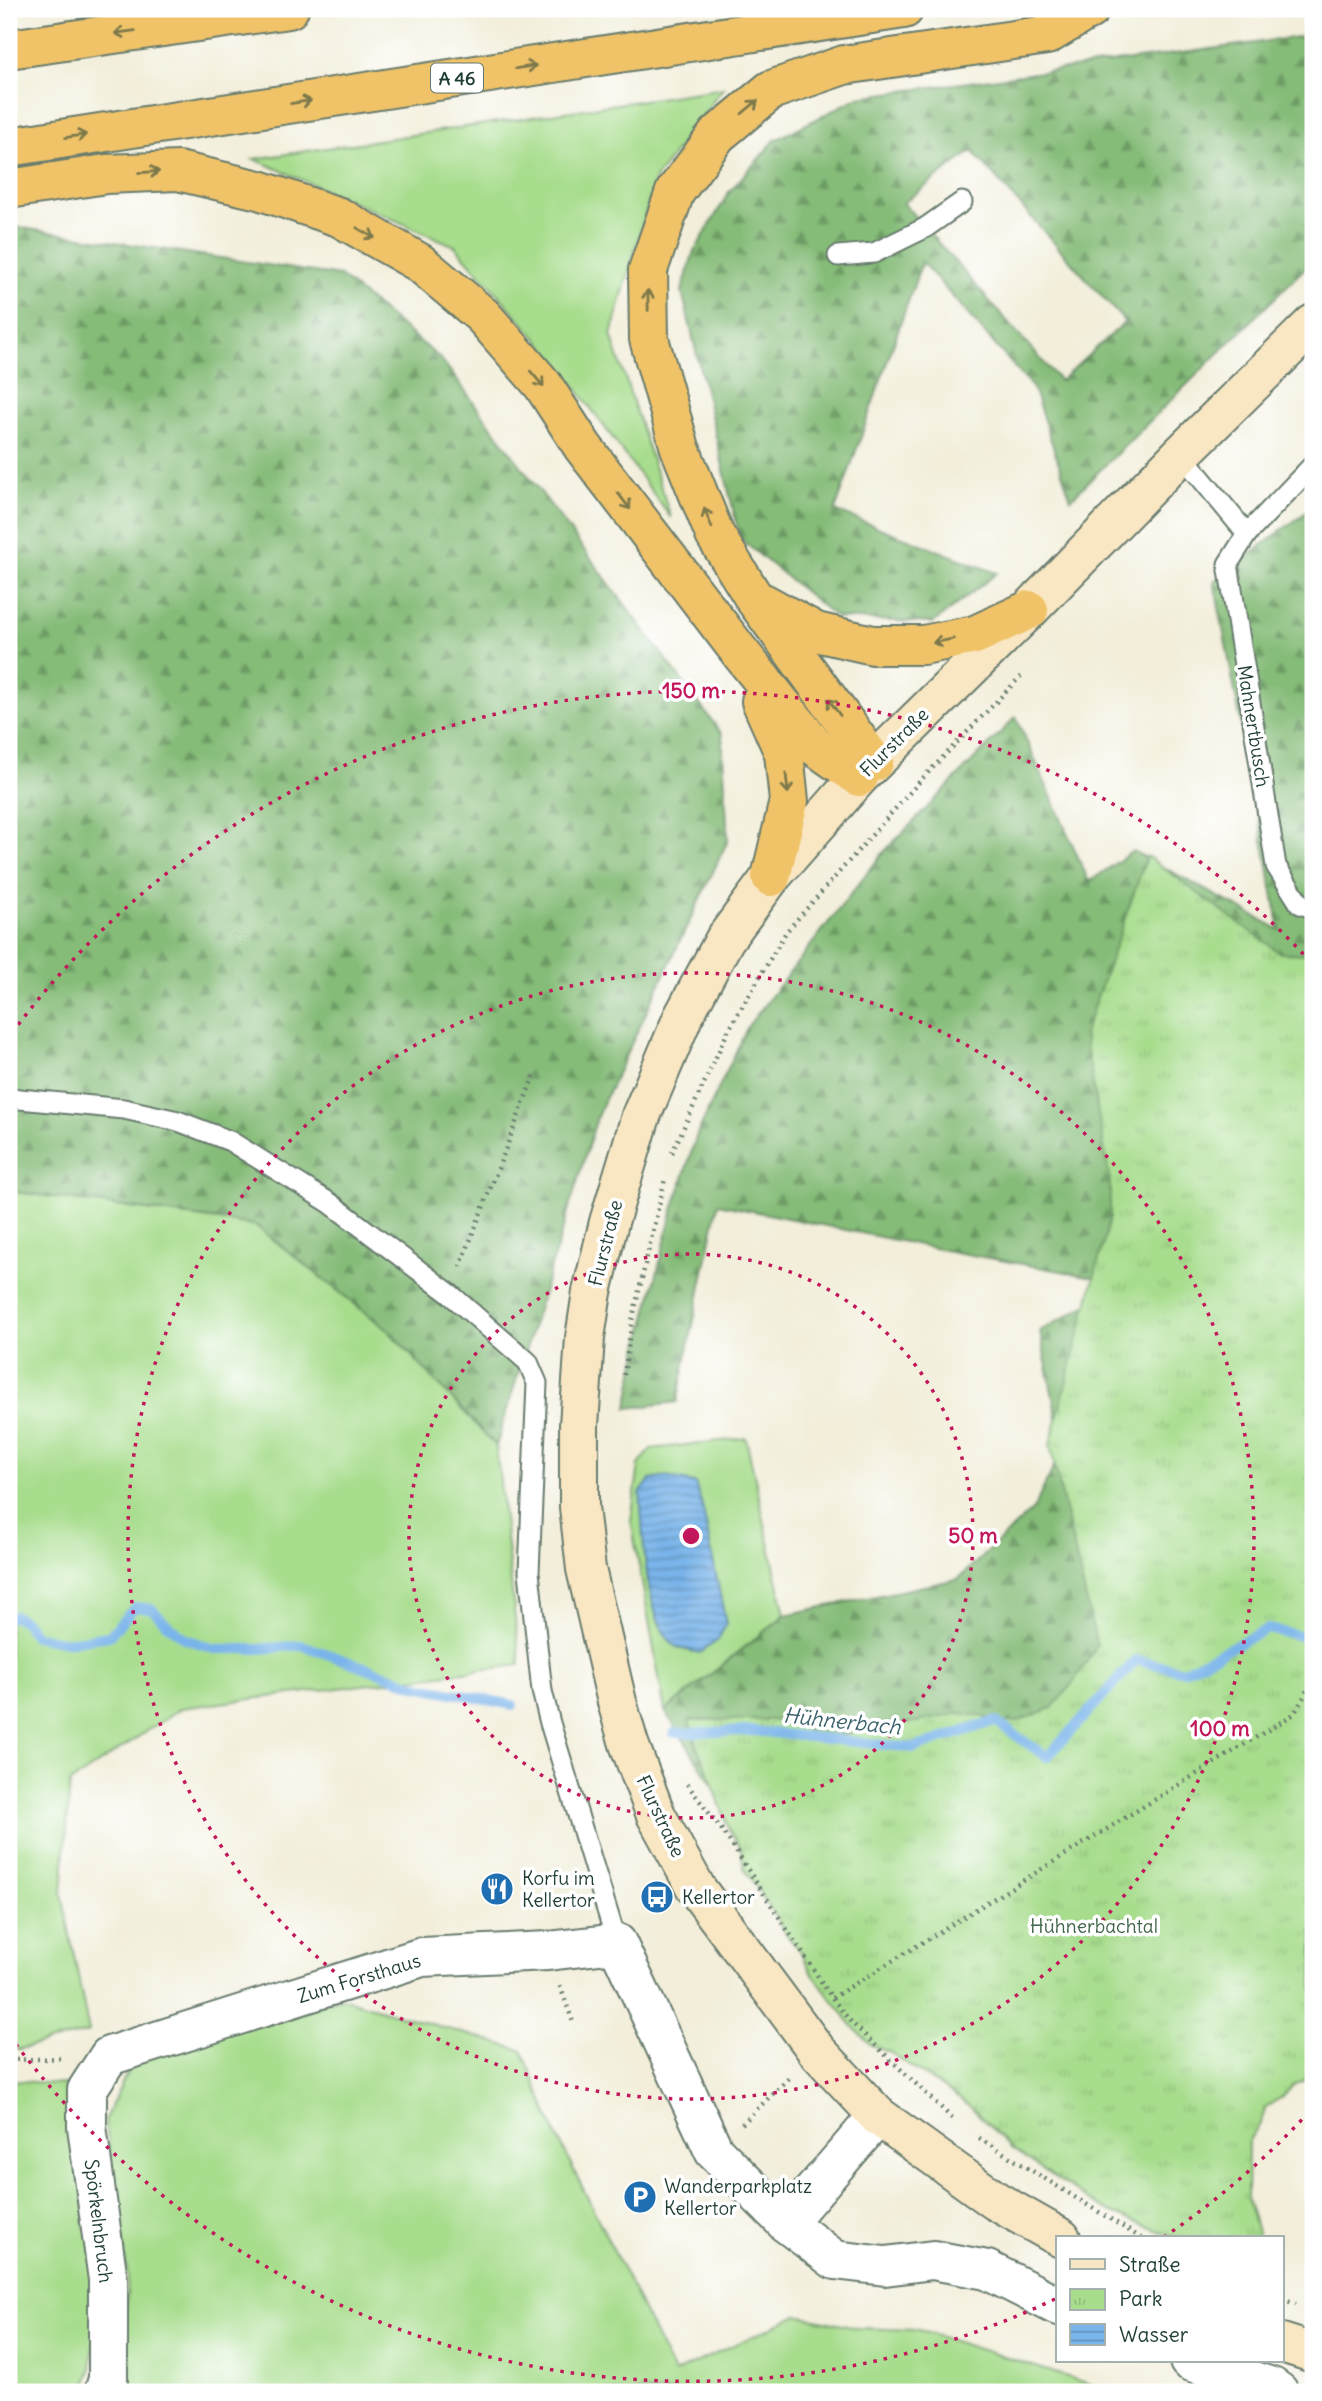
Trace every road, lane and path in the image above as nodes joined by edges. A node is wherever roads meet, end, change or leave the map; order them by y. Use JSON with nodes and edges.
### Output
{"nodes":[{"id":1,"x":289,"y":9,"type":"edge"},
{"id":2,"x":904,"y":9,"type":"edge"},
{"id":3,"x":1090,"y":9,"type":"edge"},
{"id":4,"x":9,"y":49,"type":"edge"},
{"id":5,"x":9,"y":147,"type":"edge"},
{"id":6,"x":9,"y":190,"type":"edge"},
{"id":7,"x":962,"y":202,"type":"dead end"},
{"id":8,"x":838,"y":256,"type":"dead end"},
{"id":9,"x":1313,"y":324,"type":"edge"},
{"id":10,"x":1181,"y":454,"type":"junction"},
{"id":11,"x":1313,"y":465,"type":"edge"},
{"id":12,"x":1247,"y":534,"type":"junction"},
{"id":13,"x":754,"y":598,"type":"junction"},
{"id":14,"x":1029,"y":610,"type":"junction"},
{"id":15,"x":739,"y":651,"type":"junction"},
{"id":16,"x":1025,"y":672,"type":"dead end"},
{"id":17,"x":866,"y":770,"type":"junction"},
{"id":18,"x":771,"y":877,"type":"junction"},
{"id":19,"x":1313,"y":908,"type":"edge"},
{"id":20,"x":535,"y":1073,"type":"dead end"},
{"id":21,"x":9,"y":1098,"type":"edge"},
{"id":22,"x":670,"y":1159,"type":"dead end"},
{"id":23,"x":667,"y":1172,"type":"dead end"},
{"id":24,"x":450,"y":1294,"type":"junction"},
{"id":25,"x":623,"y":1384,"type":"dead end"},
{"id":26,"x":1313,"y":1681,"type":"edge"},
{"id":27,"x":682,"y":1777,"type":"dead end"},
{"id":28,"x":617,"y":1943,"type":"junction"},
{"id":29,"x":832,"y":1998,"type":"junction"},
{"id":30,"x":817,"y":2051,"type":"junction"},
{"id":31,"x":109,"y":2056,"type":"joint"},
{"id":32,"x":878,"y":2116,"type":"junction"},
{"id":33,"x":962,"y":2127,"type":"dead end"},
{"id":34,"x":973,"y":2134,"type":"dead end"},
{"id":35,"x":714,"y":2151,"type":"junction"},
{"id":36,"x":786,"y":2223,"type":"junction"},
{"id":37,"x":1057,"y":2236,"type":"edge"},
{"id":38,"x":1138,"y":2236,"type":"edge"},
{"id":39,"x":1056,"y":2305,"type":"edge"},
{"id":40,"x":1284,"y":2344,"type":"edge"},
{"id":41,"x":1313,"y":2353,"type":"edge"},
{"id":42,"x":1192,"y":2362,"type":"edge"},
{"id":43,"x":104,"y":2392,"type":"edge"},
{"id":44,"x":1279,"y":2392,"type":"edge"}],
"edges":[{"from":1,"to":4,"type":"highway","one_way":true},
{"from":5,"to":2,"type":"highway","number":"A 46","one_way":true},
{"from":13,"to":3,"type":"highway","one_way":true},
{"from":6,"to":15,"type":"highway","one_way":true},
{"from":7,"to":8,"type":"lane"},
{"from":9,"to":10,"type":"main road","name":"Flurstraße"},
{"from":10,"to":12,"type":"lane"},
{"from":10,"to":14,"type":"main road","name":"Flurstraße"},
{"from":11,"to":12,"type":"lane","name":"Mahnertbusch"},
{"from":12,"to":19,"type":"lane","name":"Mahnertbusch"},
{"from":14,"to":13,"type":"highway","one_way":true},
{"from":17,"to":13,"type":"highway","one_way":true},
{"from":14,"to":17,"type":"main road","name":"Flurstraße"},
{"from":15,"to":17,"type":"highway"},
{"from":15,"to":18,"type":"highway","one_way":true},
{"from":16,"to":22,"type":"path"},
{"from":17,"to":18,"type":"main road","name":"Flurstraße"},
{"from":18,"to":30,"type":"main road","name":"Flurstraße"},
{"from":20,"to":24,"type":"path"},
{"from":21,"to":24,"type":"lane"},
{"from":23,"to":25,"type":"path"},
{"from":24,"to":28,"type":"lane"},
{"from":26,"to":29,"type":"path"},
{"from":27,"to":29,"type":"path"},
{"from":28,"to":31,"type":"street","name":"Zum Forsthaus"},
{"from":28,"to":35,"type":"street"},
{"from":29,"to":33,"type":"path"},
{"from":30,"to":32,"type":"main road","name":"Flurstraße"},
{"from":30,"to":35,"type":"path"},
{"from":31,"to":43,"type":"street","name":"Spörkelnbruch"},
{"from":32,"to":36,"type":"street"},
{"from":32,"to":37,"type":"main road","name":"Flurstraße"},
{"from":34,"to":38,"type":"path"},
{"from":35,"to":36,"type":"street"},
{"from":36,"to":39,"type":"street"},
{"from":40,"to":41,"type":"main road"},
{"from":42,"to":44,"type":"street"}]}
